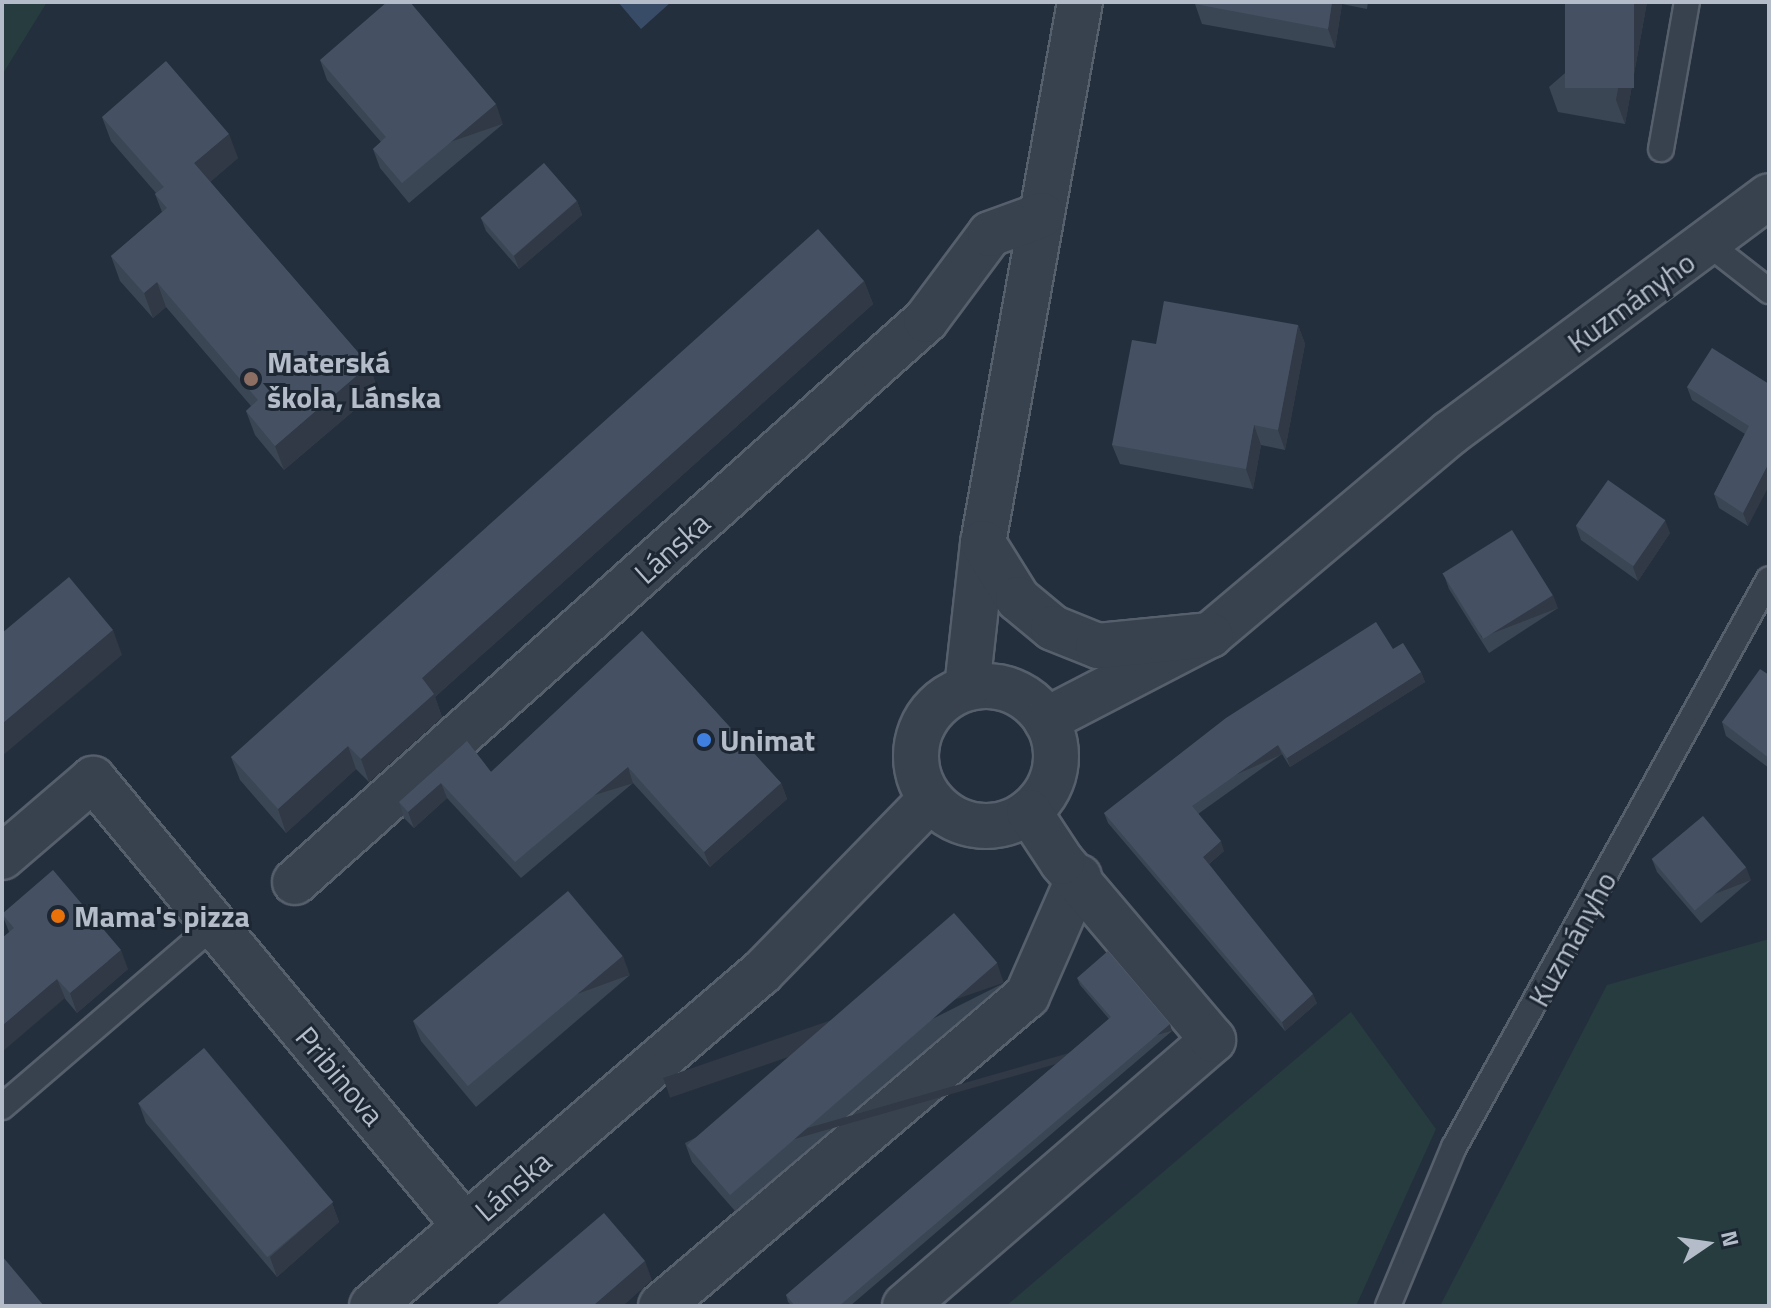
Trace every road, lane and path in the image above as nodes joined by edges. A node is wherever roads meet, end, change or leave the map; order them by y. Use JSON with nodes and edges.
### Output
{"nodes":[{"id":1,"x":1080,"y":2,"type":"edge"},
{"id":2,"x":1687,"y":2,"type":"edge"},
{"id":3,"x":1661,"y":149,"type":"dead end"},
{"id":4,"x":1769,"y":196,"type":"edge"},
{"id":5,"x":1042,"y":215,"type":"junction"},
{"id":6,"x":1710,"y":245,"type":"junction"},
{"id":7,"x":1769,"y":291,"type":"edge"},
{"id":8,"x":983,"y":543,"type":"junction"},
{"id":9,"x":1769,"y":579,"type":"edge"},
{"id":10,"x":1210,"y":635,"type":"junction"},
{"id":11,"x":967,"y":688,"type":"junction"},
{"id":12,"x":1046,"y":720,"type":"junction"},
{"id":13,"x":930,"y":800,"type":"junction"},
{"id":14,"x":1029,"y":812,"type":"junction"},
{"id":15,"x":2,"y":857,"type":"edge"},
{"id":16,"x":1079,"y":877,"type":"junction"},
{"id":17,"x":295,"y":882,"type":"dead end"},
{"id":18,"x":214,"y":925,"type":"junction"},
{"id":19,"x":2,"y":1107,"type":"edge"},
{"id":20,"x":465,"y":1226,"type":"junction"},
{"id":21,"x":372,"y":1306,"type":"edge"},
{"id":22,"x":661,"y":1306,"type":"edge"},
{"id":23,"x":905,"y":1306,"type":"edge"},
{"id":24,"x":1388,"y":1306,"type":"edge"}],
"edges":[{"from":1,"to":5,"type":"street"},
{"from":2,"to":3,"type":"lane"},
{"from":4,"to":6,"type":"street","name":"Kuzmányho"},
{"from":5,"to":8,"type":"street"},
{"from":5,"to":17,"type":"street","name":"Lánska"},
{"from":6,"to":7,"type":"lane","name":"Kuzmányho"},
{"from":6,"to":10,"type":"street","name":"Kuzmányho"},
{"from":8,"to":10,"type":"street"},
{"from":8,"to":11,"type":"street"},
{"from":9,"to":24,"type":"lane","name":"Kuzmányho"},
{"from":10,"to":12,"type":"street","name":"Kuzmányho"},
{"from":11,"to":12,"type":"street"},
{"from":11,"to":13,"type":"street"},
{"from":12,"to":14,"type":"street"},
{"from":13,"to":14,"type":"street"},
{"from":13,"to":20,"type":"street","name":"Lánska"},
{"from":14,"to":16,"type":"street"},
{"from":15,"to":18,"type":"street","name":"Pribinova"},
{"from":16,"to":22,"type":"street"},
{"from":16,"to":23,"type":"street"},
{"from":18,"to":19,"type":"lane"},
{"from":18,"to":20,"type":"street","name":"Pribinova"},
{"from":20,"to":21,"type":"street","name":"Lánska"}]}
